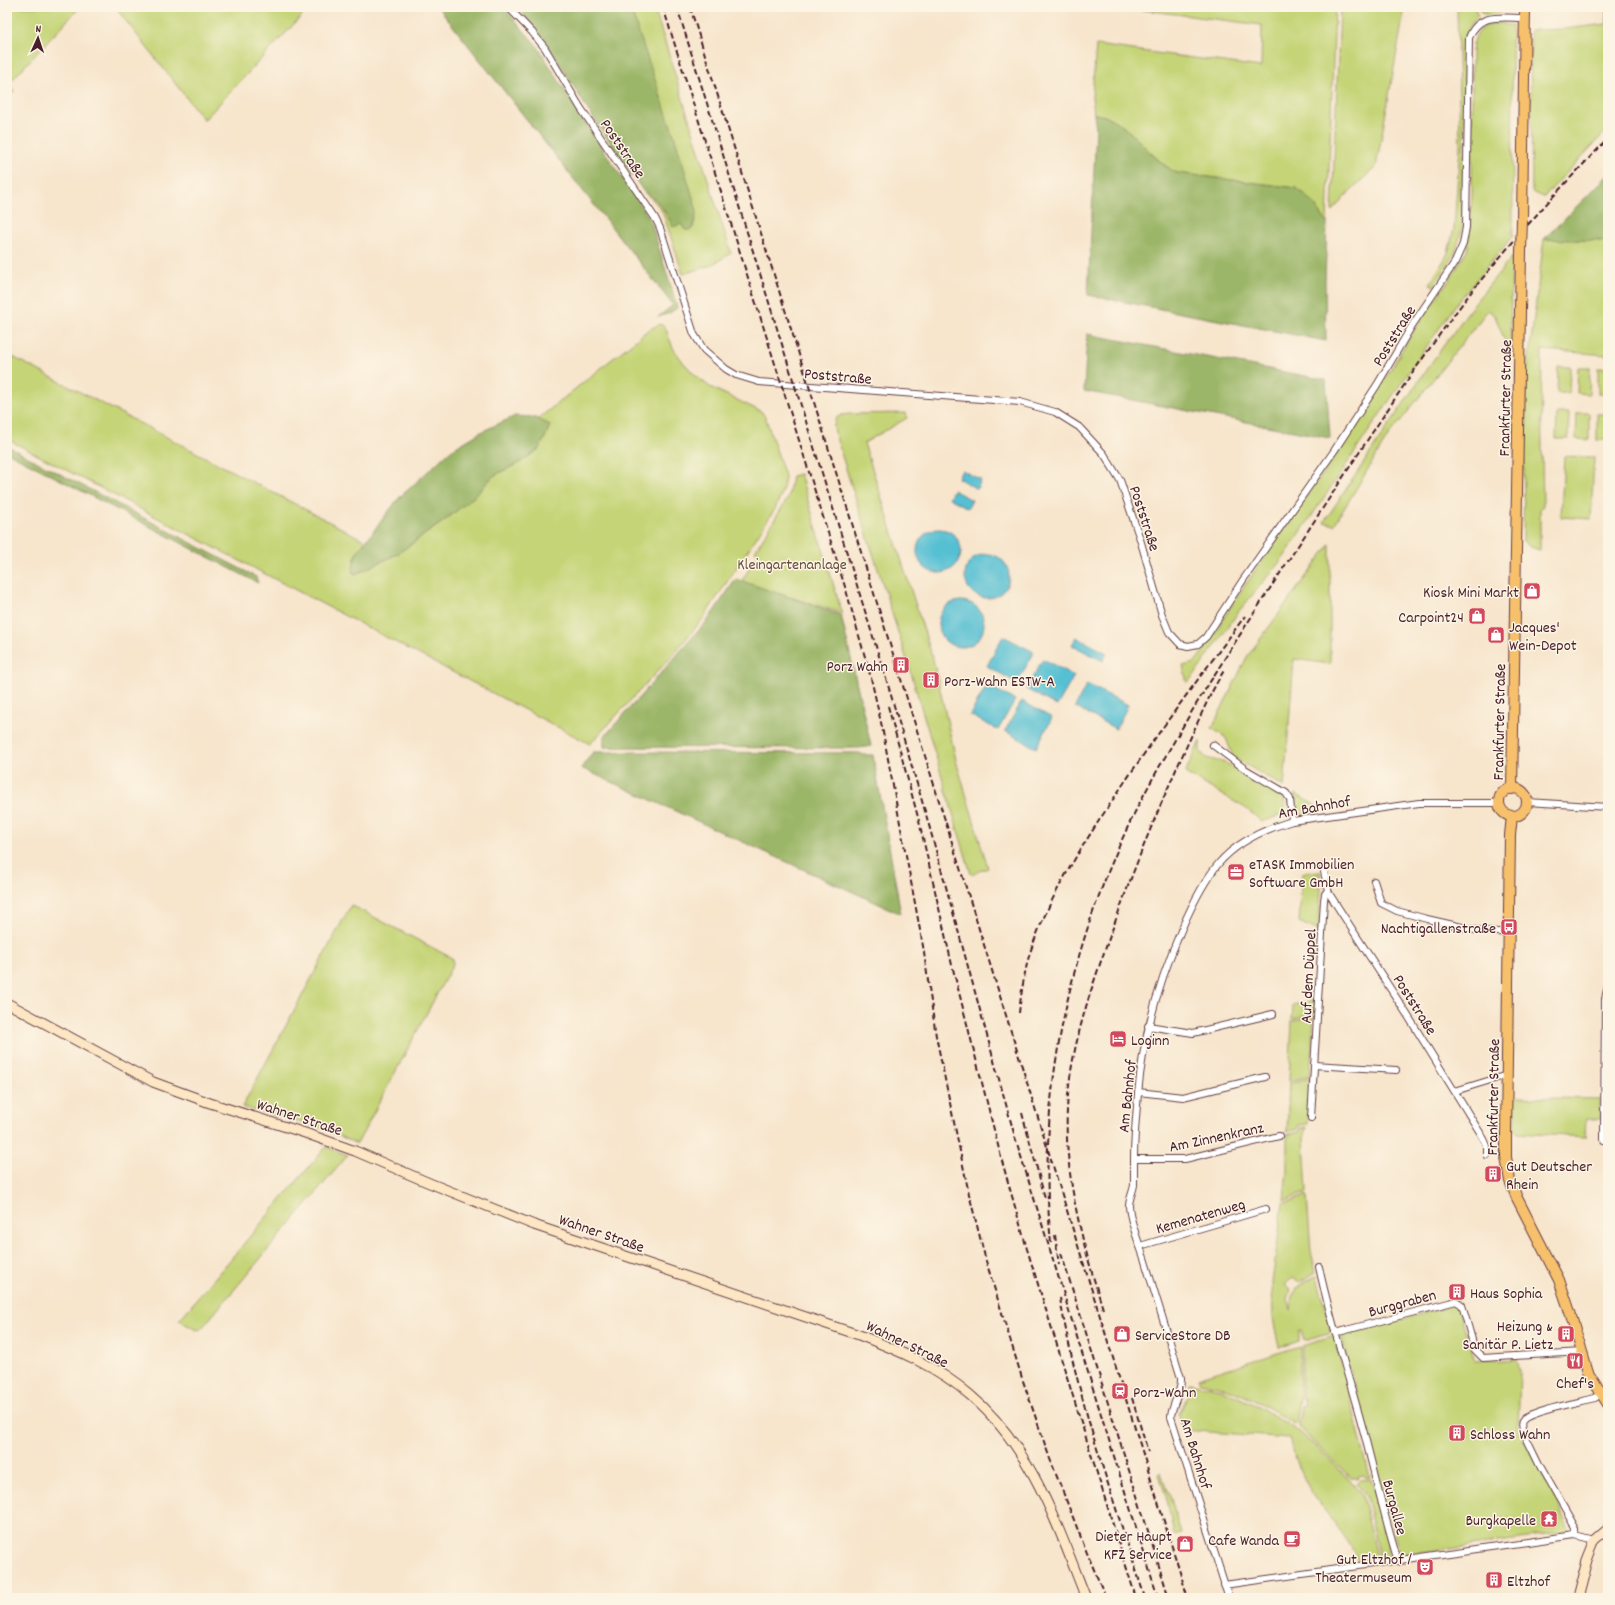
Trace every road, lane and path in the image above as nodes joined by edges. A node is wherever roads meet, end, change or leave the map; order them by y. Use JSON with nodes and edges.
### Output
{"nodes":[{"id":1,"x":508,"y":7,"type":"edge"},
{"id":2,"x":1525,"y":7,"type":"edge"},
{"id":3,"x":1525,"y":18,"type":"junction"},
{"id":4,"x":1213,"y":745,"type":"dead end"},
{"id":5,"x":1512,"y":789,"type":"junction"},
{"id":6,"x":1527,"y":802,"type":"junction"},
{"id":7,"x":1499,"y":803,"type":"junction"},
{"id":8,"x":1608,"y":807,"type":"edge"},
{"id":9,"x":1512,"y":816,"type":"junction"},
{"id":10,"x":1292,"y":821,"type":"junction"},
{"id":11,"x":1323,"y":867,"type":"dead end"},
{"id":12,"x":1374,"y":881,"type":"dead end"},
{"id":13,"x":1328,"y":890,"type":"junction"},
{"id":14,"x":1509,"y":933,"type":"junction"},
{"id":15,"x":1608,"y":985,"type":"edge"},
{"id":16,"x":7,"y":1004,"type":"edge"},
{"id":17,"x":1273,"y":1014,"type":"dead end"},
{"id":18,"x":1607,"y":1016,"type":"edge"},
{"id":19,"x":1148,"y":1026,"type":"junction"},
{"id":20,"x":1607,"y":1058,"type":"edge"},
{"id":21,"x":1314,"y":1065,"type":"junction"},
{"id":22,"x":1396,"y":1070,"type":"dead end"},
{"id":23,"x":1507,"y":1075,"type":"junction"},
{"id":24,"x":1265,"y":1077,"type":"dead end"},
{"id":25,"x":1455,"y":1091,"type":"junction"},
{"id":26,"x":1138,"y":1092,"type":"junction"},
{"id":27,"x":1607,"y":1099,"type":"edge"},
{"id":28,"x":1311,"y":1118,"type":"dead end"},
{"id":29,"x":1279,"y":1136,"type":"dead end"},
{"id":30,"x":1606,"y":1140,"type":"edge"},
{"id":31,"x":1487,"y":1155,"type":"dead end"},
{"id":32,"x":1134,"y":1160,"type":"junction"},
{"id":33,"x":1266,"y":1209,"type":"dead end"},
{"id":34,"x":1140,"y":1246,"type":"junction"},
{"id":35,"x":1319,"y":1267,"type":"dead end"},
{"id":36,"x":1335,"y":1333,"type":"junction"},
{"id":37,"x":1582,"y":1352,"type":"junction"},
{"id":38,"x":1602,"y":1394,"type":"junction"},
{"id":39,"x":1608,"y":1404,"type":"edge"},
{"id":40,"x":1608,"y":1529,"type":"edge"},
{"id":41,"x":1576,"y":1535,"type":"junction"},
{"id":42,"x":1595,"y":1540,"type":"junction"},
{"id":43,"x":1398,"y":1561,"type":"junction"},
{"id":44,"x":1224,"y":1585,"type":"junction"},
{"id":45,"x":1086,"y":1598,"type":"edge"},
{"id":46,"x":1229,"y":1598,"type":"edge"},
{"id":47,"x":1577,"y":1598,"type":"edge"}],
"edges":[{"from":1,"to":3,"type":"street","name":"Poststraße"},
{"from":2,"to":3,"type":"main road","name":"Frankfurter Straße"},
{"from":3,"to":5,"type":"main road","name":"Frankfurter Straße","bridge":true},
{"from":4,"to":10,"type":"street"},
{"from":5,"to":6,"type":"main road"},
{"from":5,"to":7,"type":"main road"},
{"from":6,"to":8,"type":"street"},
{"from":6,"to":9,"type":"main road"},
{"from":7,"to":9,"type":"main road"},
{"from":7,"to":10,"type":"street","name":"Am Bahnhof"},
{"from":9,"to":14,"type":"main road","name":"Frankfurter Straße"},
{"from":10,"to":19,"type":"street","name":"Am Bahnhof"},
{"from":11,"to":13,"type":"street","name":"Poststraße"},
{"from":12,"to":14,"type":"street"},
{"from":13,"to":21,"type":"street","name":"Auf dem Düppel"},
{"from":13,"to":25,"type":"street","name":"Poststraße"},
{"from":14,"to":23,"type":"main road","name":"Frankfurter Straße"},
{"from":15,"to":18,"type":"street"},
{"from":16,"to":45,"type":"street","name":"Wahner Straße"},
{"from":17,"to":19,"type":"street"},
{"from":18,"to":20,"type":"street"},
{"from":19,"to":26,"type":"street","name":"Am Bahnhof"},
{"from":20,"to":27,"type":"street"},
{"from":21,"to":22,"type":"street"},
{"from":21,"to":28,"type":"street","name":"Auf dem Düppel"},
{"from":23,"to":25,"type":"street"},
{"from":23,"to":37,"type":"main road","name":"Frankfurter Straße"},
{"from":24,"to":26,"type":"street"},
{"from":25,"to":31,"type":"street","name":"Poststraße"},
{"from":26,"to":32,"type":"street","name":"Am Bahnhof"},
{"from":27,"to":30,"type":"street"},
{"from":29,"to":32,"type":"street","name":"Am Zinnenkranz"},
{"from":32,"to":34,"type":"street","name":"Am Bahnhof"},
{"from":33,"to":34,"type":"street","name":"Kemenatenweg"},
{"from":34,"to":44,"type":"street","name":"Am Bahnhof"},
{"from":35,"to":36,"type":"street","name":"Burgallee"},
{"from":36,"to":37,"type":"street","name":"Burggraben"},
{"from":36,"to":43,"type":"street","name":"Burgallee"},
{"from":37,"to":38,"type":"main road","name":"Frankfurter Straße"},
{"from":38,"to":39,"type":"main road","name":"Frankfurter Straße"},
{"from":38,"to":41,"type":"street"},
{"from":40,"to":42,"type":"street"},
{"from":41,"to":42,"type":"street"},
{"from":41,"to":43,"type":"street"},
{"from":42,"to":47,"type":"street"},
{"from":43,"to":44,"type":"street"},
{"from":44,"to":46,"type":"street","name":"Am Bahnhof"}]}
